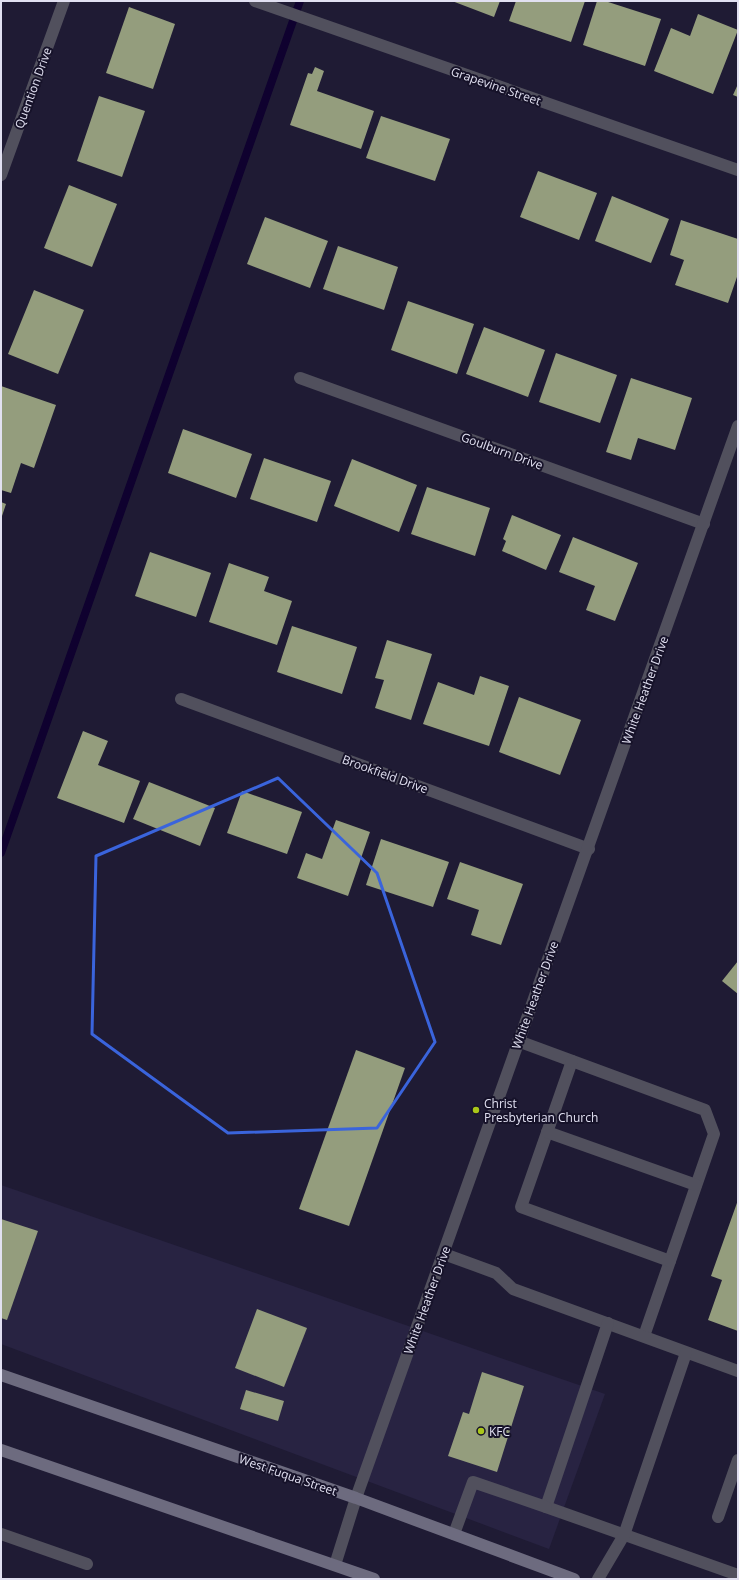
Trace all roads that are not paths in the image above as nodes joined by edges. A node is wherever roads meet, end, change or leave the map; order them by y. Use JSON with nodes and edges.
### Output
{"nodes":[{"id":1,"x":64,"y":1,"type":"edge"},
{"id":2,"x":259,"y":2,"type":"edge"},
{"id":3,"x":738,"y":170,"type":"edge"},
{"id":4,"x":1,"y":175,"type":"edge"},
{"id":5,"x":300,"y":378,"type":"dead end"},
{"id":6,"x":738,"y":426,"type":"edge"},
{"id":7,"x":704,"y":524,"type":"junction"},
{"id":8,"x":181,"y":700,"type":"dead end"},
{"id":9,"x":589,"y":849,"type":"junction"},
{"id":10,"x":518,"y":1042,"type":"junction"},
{"id":11,"x":572,"y":1061,"type":"junction"},
{"id":12,"x":547,"y":1132,"type":"junction"},
{"id":13,"x":696,"y":1185,"type":"junction"},
{"id":14,"x":444,"y":1254,"type":"junction"},
{"id":15,"x":670,"y":1261,"type":"junction"},
{"id":16,"x":608,"y":1324,"type":"junction"},
{"id":17,"x":644,"y":1336,"type":"junction"},
{"id":18,"x":686,"y":1353,"type":"junction"},
{"id":19,"x":738,"y":1371,"type":"edge"},
{"id":20,"x":1,"y":1375,"type":"edge"},
{"id":21,"x":1,"y":1450,"type":"edge"},
{"id":22,"x":738,"y":1460,"type":"edge"},
{"id":23,"x":356,"y":1498,"type":"junction"},
{"id":24,"x":546,"y":1507,"type":"junction"},
{"id":25,"x":718,"y":1516,"type":"dead end"},
{"id":26,"x":1,"y":1534,"type":"edge"},
{"id":27,"x":454,"y":1534,"type":"junction"},
{"id":28,"x":624,"y":1535,"type":"junction"},
{"id":29,"x":88,"y":1564,"type":"dead end"},
{"id":30,"x":335,"y":1565,"type":"junction"},
{"id":31,"x":738,"y":1575,"type":"edge"},
{"id":32,"x":374,"y":1579,"type":"edge"},
{"id":33,"x":574,"y":1579,"type":"edge"},
{"id":34,"x":598,"y":1579,"type":"edge"}],
"edges":[{"from":1,"to":4,"type":"street","name":"Quention Drive"},
{"from":2,"to":3,"type":"street","name":"Grapevine Street"},
{"from":5,"to":7,"type":"street","name":"Goulburn Drive"},
{"from":6,"to":7,"type":"street","name":"White Heather Drive"},
{"from":7,"to":9,"type":"street","name":"White Heather Drive"},
{"from":8,"to":9,"type":"street","name":"Brookfield Drive"},
{"from":9,"to":10,"type":"street","name":"White Heather Drive"},
{"from":10,"to":11,"type":"street"},
{"from":10,"to":14,"type":"street","name":"White Heather Drive"},
{"from":11,"to":12,"type":"street"},
{"from":11,"to":13,"type":"street"},
{"from":12,"to":13,"type":"street"},
{"from":12,"to":15,"type":"street"},
{"from":13,"to":15,"type":"street"},
{"from":14,"to":16,"type":"street"},
{"from":14,"to":23,"type":"street","name":"White Heather Drive"},
{"from":15,"to":17,"type":"street"},
{"from":16,"to":17,"type":"street"},
{"from":16,"to":24,"type":"street"},
{"from":17,"to":18,"type":"street"},
{"from":18,"to":19,"type":"street"},
{"from":18,"to":28,"type":"street"},
{"from":20,"to":23,"type":"main road","name":"West Fuqua Street"},
{"from":21,"to":30,"type":"main road"},
{"from":22,"to":25,"type":"street"},
{"from":23,"to":27,"type":"main road","name":"West Fuqua Street"},
{"from":23,"to":30,"type":"street","name":"White Heather Drive"},
{"from":24,"to":27,"type":"street"},
{"from":24,"to":28,"type":"street"},
{"from":26,"to":29,"type":"street"},
{"from":27,"to":33,"type":"main road","name":"West Fuqua Street"},
{"from":28,"to":31,"type":"street"},
{"from":28,"to":34,"type":"street"},
{"from":30,"to":32,"type":"main road"}]}
